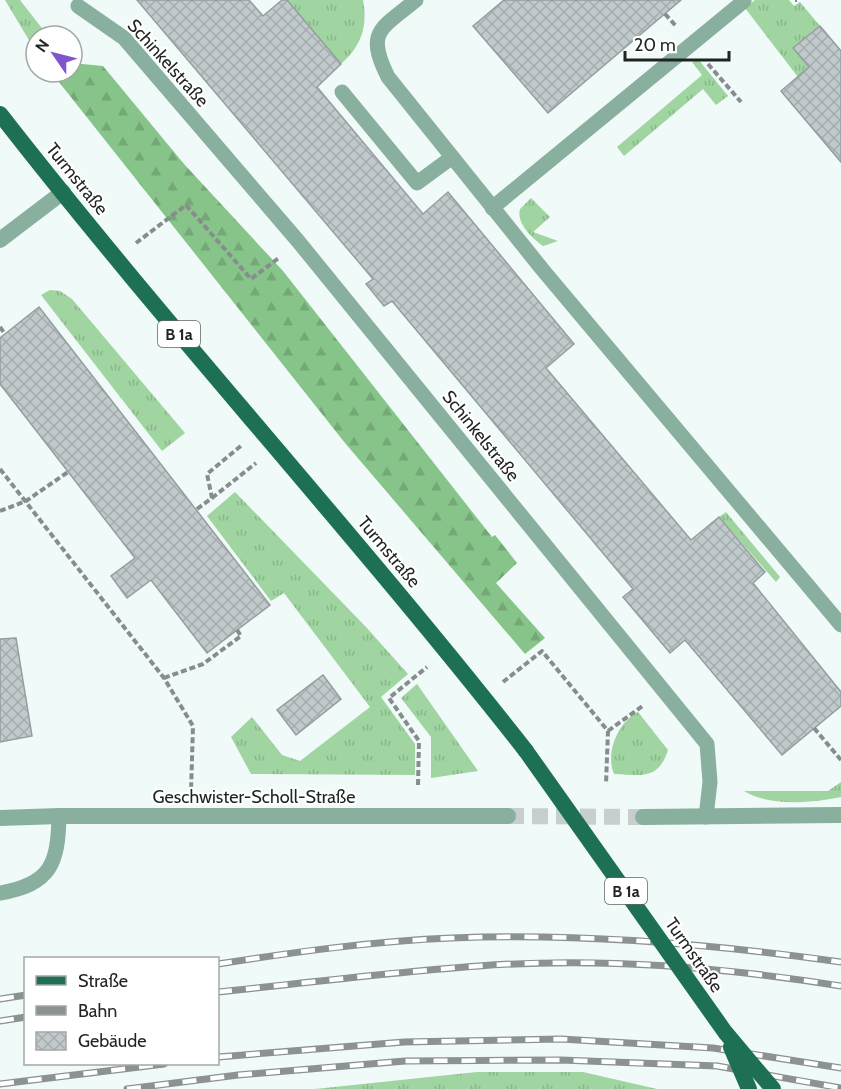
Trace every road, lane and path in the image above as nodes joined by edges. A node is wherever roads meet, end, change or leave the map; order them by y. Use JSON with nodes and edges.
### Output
{"nodes":[{"id":1,"x":416,"y":0,"type":"edge"},
{"id":2,"x":744,"y":1,"type":"edge"},
{"id":3,"x":78,"y":6,"type":"dead end"},
{"id":4,"x":342,"y":92,"type":"dead end"},
{"id":5,"x":0,"y":114,"type":"edge"},
{"id":6,"x":451,"y":158,"type":"junction"},
{"id":7,"x":63,"y":192,"type":"junction"},
{"id":8,"x":492,"y":208,"type":"junction"},
{"id":9,"x":0,"y":240,"type":"edge"},
{"id":10,"x":116,"y":258,"type":"junction"},
{"id":11,"x":270,"y":265,"type":"dead end"},
{"id":12,"x":0,"y":327,"type":"edge"},
{"id":13,"x":5,"y":334,"type":"dead end"},
{"id":14,"x":261,"y":429,"type":"junction"},
{"id":15,"x":276,"y":447,"type":"junction"},
{"id":16,"x":0,"y":469,"type":"edge"},
{"id":17,"x":68,"y":472,"type":"dead end"},
{"id":18,"x":212,"y":498,"type":"junction"},
{"id":19,"x":26,"y":501,"type":"junction"},
{"id":20,"x":197,"y":509,"type":"dead end"},
{"id":21,"x":0,"y":511,"type":"edge"},
{"id":22,"x":841,"y":625,"type":"edge"},
{"id":23,"x":237,"y":630,"type":"dead end"},
{"id":24,"x":164,"y":678,"type":"junction"},
{"id":25,"x":408,"y":682,"type":"dead end"},
{"id":26,"x":663,"y":690,"type":"junction"},
{"id":27,"x":484,"y":697,"type":"junction"},
{"id":28,"x":814,"y":729,"type":"dead end"},
{"id":29,"x":608,"y":731,"type":"junction"},
{"id":30,"x":841,"y":760,"type":"edge"},
{"id":31,"x":606,"y":784,"type":"dead end"},
{"id":32,"x":418,"y":785,"type":"dead end"},
{"id":33,"x":841,"y":815,"type":"edge"},
{"id":34,"x":59,"y":816,"type":"junction"},
{"id":35,"x":508,"y":816,"type":"tunnel mouth"},
{"id":36,"x":192,"y":817,"type":"junction"},
{"id":37,"x":643,"y":817,"type":"tunnel mouth"},
{"id":38,"x":706,"y":817,"type":"junction"},
{"id":39,"x":0,"y":818,"type":"edge"},
{"id":40,"x":0,"y":893,"type":"edge"},
{"id":41,"x":725,"y":1032,"type":"junction"},
{"id":42,"x":749,"y":1089,"type":"edge"},
{"id":43,"x":773,"y":1089,"type":"edge"}],
"edges":[{"from":1,"to":6,"type":"lane"},
{"from":2,"to":8,"type":"lane"},
{"from":3,"to":26,"type":"lane","name":"Schinkelstraße"},
{"from":4,"to":6,"type":"lane"},
{"from":5,"to":7,"type":"main road","name":"Turmstraße","number":"B 1a"},
{"from":6,"to":8,"type":"lane"},
{"from":7,"to":9,"type":"street"},
{"from":7,"to":10,"type":"main road","name":"Turmstraße","number":"B 1a"},
{"from":8,"to":22,"type":"lane"},
{"from":10,"to":11,"type":"path"},
{"from":10,"to":14,"type":"main road","name":"Turmstraße","number":"B 1a"},
{"from":12,"to":13,"type":"path"},
{"from":14,"to":15,"type":"main road","name":"Turmstraße","number":"B 1a"},
{"from":14,"to":18,"type":"path"},
{"from":15,"to":18,"type":"path"},
{"from":15,"to":27,"type":"main road","name":"Turmstraße","number":"B 1a"},
{"from":16,"to":19,"type":"path"},
{"from":17,"to":19,"type":"path"},
{"from":18,"to":20,"type":"path"},
{"from":19,"to":21,"type":"path"},
{"from":19,"to":24,"type":"path"},
{"from":23,"to":24,"type":"path"},
{"from":24,"to":36,"type":"path"},
{"from":25,"to":32,"type":"path"},
{"from":26,"to":29,"type":"path"},
{"from":26,"to":38,"type":"lane","name":"Schinkelstraße"},
{"from":27,"to":29,"type":"path"},
{"from":27,"to":41,"type":"main road","name":"Turmstraße","number":"B 1a","bridge":true},
{"from":28,"to":30,"type":"path"},
{"from":29,"to":31,"type":"path"},
{"from":33,"to":38,"type":"street"},
{"from":34,"to":36,"type":"street","name":"Geschwister-Scholl-Straße"},
{"from":34,"to":39,"type":"street","name":"Geschwister-Scholl-Straße"},
{"from":34,"to":40,"type":"lane"},
{"from":35,"to":36,"type":"street","name":"Geschwister-Scholl-Straße"},
{"from":37,"to":38,"type":"street"},
{"from":41,"to":42,"type":"main road","name":"Turmstraße","number":"B 1a","bridge":true},
{"from":41,"to":43,"type":"main road","name":"Turmstraße","number":"B 1a","bridge":true}]}
